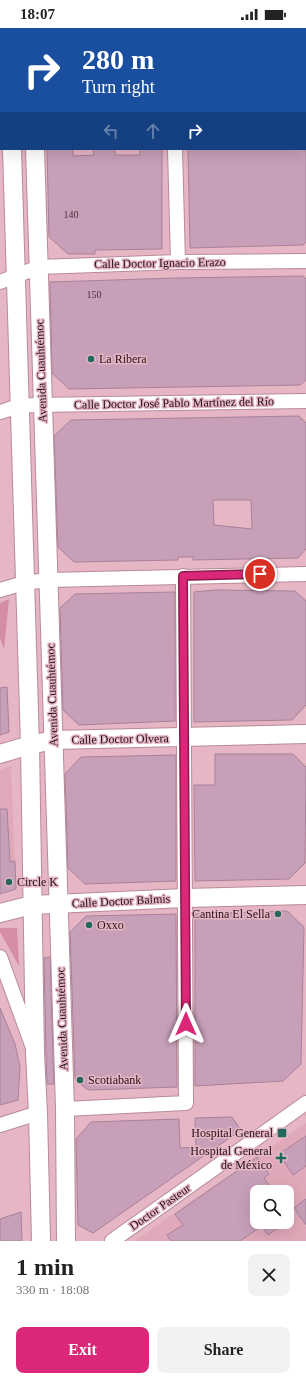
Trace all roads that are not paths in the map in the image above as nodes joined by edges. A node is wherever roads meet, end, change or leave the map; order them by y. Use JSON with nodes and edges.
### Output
{"nodes":[{"id":1,"x":34,"y":150,"type":"edge"},
{"id":2,"x":175,"y":150,"type":"edge"},
{"id":3,"x":8,"y":156,"type":"edge"},
{"id":4,"x":306,"y":261,"type":"edge"},
{"id":5,"x":178,"y":262,"type":"junction"},
{"id":6,"x":39,"y":267,"type":"junction"},
{"id":7,"x":8,"y":279,"type":"edge"},
{"id":8,"x":306,"y":401,"type":"edge"},
{"id":9,"x":42,"y":404,"type":"junction"},
{"id":10,"x":19,"y":406,"type":"junction"},
{"id":11,"x":0,"y":412,"type":"edge"},
{"id":12,"x":306,"y":574,"type":"edge"},
{"id":13,"x":183,"y":576,"type":"junction"},
{"id":14,"x":48,"y":580,"type":"junction"},
{"id":15,"x":24,"y":583,"type":"junction"},
{"id":16,"x":0,"y":590,"type":"edge"},
{"id":17,"x":306,"y":734,"type":"edge"},
{"id":18,"x":184,"y":737,"type":"junction"},
{"id":19,"x":53,"y":740,"type":"junction"},
{"id":20,"x":30,"y":745,"type":"junction"},
{"id":21,"x":0,"y":754,"type":"edge"},
{"id":22,"x":306,"y":895,"type":"edge"},
{"id":23,"x":184,"y":898,"type":"junction"},
{"id":24,"x":32,"y":904,"type":"junction"},
{"id":25,"x":59,"y":904,"type":"junction"},
{"id":26,"x":0,"y":913,"type":"edge"},
{"id":27,"x":0,"y":957,"type":"edge"},
{"id":28,"x":35,"y":1054,"type":"junction"},
{"id":29,"x":306,"y":1103,"type":"edge"},
{"id":30,"x":65,"y":1110,"type":"junction"},
{"id":31,"x":38,"y":1113,"type":"junction"},
{"id":32,"x":0,"y":1125,"type":"edge"},
{"id":33,"x":41,"y":1241,"type":"edge"},
{"id":34,"x":66,"y":1241,"type":"edge"},
{"id":35,"x":112,"y":1241,"type":"edge"}],
"edges":[{"from":1,"to":6,"type":"main road","name":"Avenida Cuauhtémoc"},
{"from":2,"to":5,"type":"street"},
{"from":3,"to":7,"type":"main road","name":"Avenida Cuauhtémoc"},
{"from":4,"to":5,"type":"street","name":"Calle Doctor Ignacio Erazo"},
{"from":5,"to":6,"type":"street","name":"Calle Doctor Ignacio Erazo"},
{"from":6,"to":7,"type":"street","name":"Calle Doctor Ignacio Erazo"},
{"from":6,"to":9,"type":"main road","name":"Avenida Cuauhtémoc"},
{"from":7,"to":10,"type":"main road","name":"Avenida Cuauhtémoc"},
{"from":8,"to":9,"type":"street","name":"Calle Doctor José Pablo Martínez del Río"},
{"from":9,"to":10,"type":"street","name":"Calle Doctor José Pablo Martínez del Río"},
{"from":9,"to":14,"type":"main road","name":"Avenida Cuauhtémoc"},
{"from":10,"to":11,"type":"street","name":"Calle Doctor José Pablo Martínez del Río"},
{"from":10,"to":15,"type":"main road","name":"Avenida Cuauhtémoc"},
{"from":12,"to":13,"type":"street"},
{"from":13,"to":14,"type":"street"},
{"from":13,"to":18,"type":"street"},
{"from":14,"to":15,"type":"street"},
{"from":14,"to":19,"type":"main road","name":"Avenida Cuauhtémoc"},
{"from":15,"to":16,"type":"street"},
{"from":15,"to":20,"type":"main road","name":"Avenida Cuauhtémoc"},
{"from":17,"to":18,"type":"main road","name":"Calle Doctor Olvera"},
{"from":18,"to":19,"type":"main road","name":"Calle Doctor Olvera"},
{"from":18,"to":23,"type":"street"},
{"from":19,"to":20,"type":"main road","name":"Calle Doctor Olvera"},
{"from":19,"to":25,"type":"main road","name":"Avenida Cuauhtémoc"},
{"from":20,"to":21,"type":"main road","name":"Calle Doctor Olvera"},
{"from":20,"to":24,"type":"main road","name":"Avenida Cuauhtémoc"},
{"from":22,"to":23,"type":"main road","name":"Calle Doctor Balmis"},
{"from":23,"to":25,"type":"main road","name":"Calle Doctor Balmis"},
{"from":23,"to":30,"type":"street"},
{"from":24,"to":25,"type":"main road","name":"Calle Doctor Balmis"},
{"from":24,"to":26,"type":"main road","name":"Calle Doctor Balmis"},
{"from":24,"to":28,"type":"main road","name":"Avenida Cuauhtémoc"},
{"from":25,"to":30,"type":"main road","name":"Avenida Cuauhtémoc"},
{"from":27,"to":28,"type":"street"},
{"from":28,"to":31,"type":"main road","name":"Avenida Cuauhtémoc"},
{"from":29,"to":35,"type":"street","name":"Doctor Pasteur"},
{"from":30,"to":34,"type":"main road","name":"Avenida Cuauhtémoc"},
{"from":31,"to":32,"type":"street"},
{"from":31,"to":33,"type":"main road","name":"Avenida Cuauhtémoc"}]}
